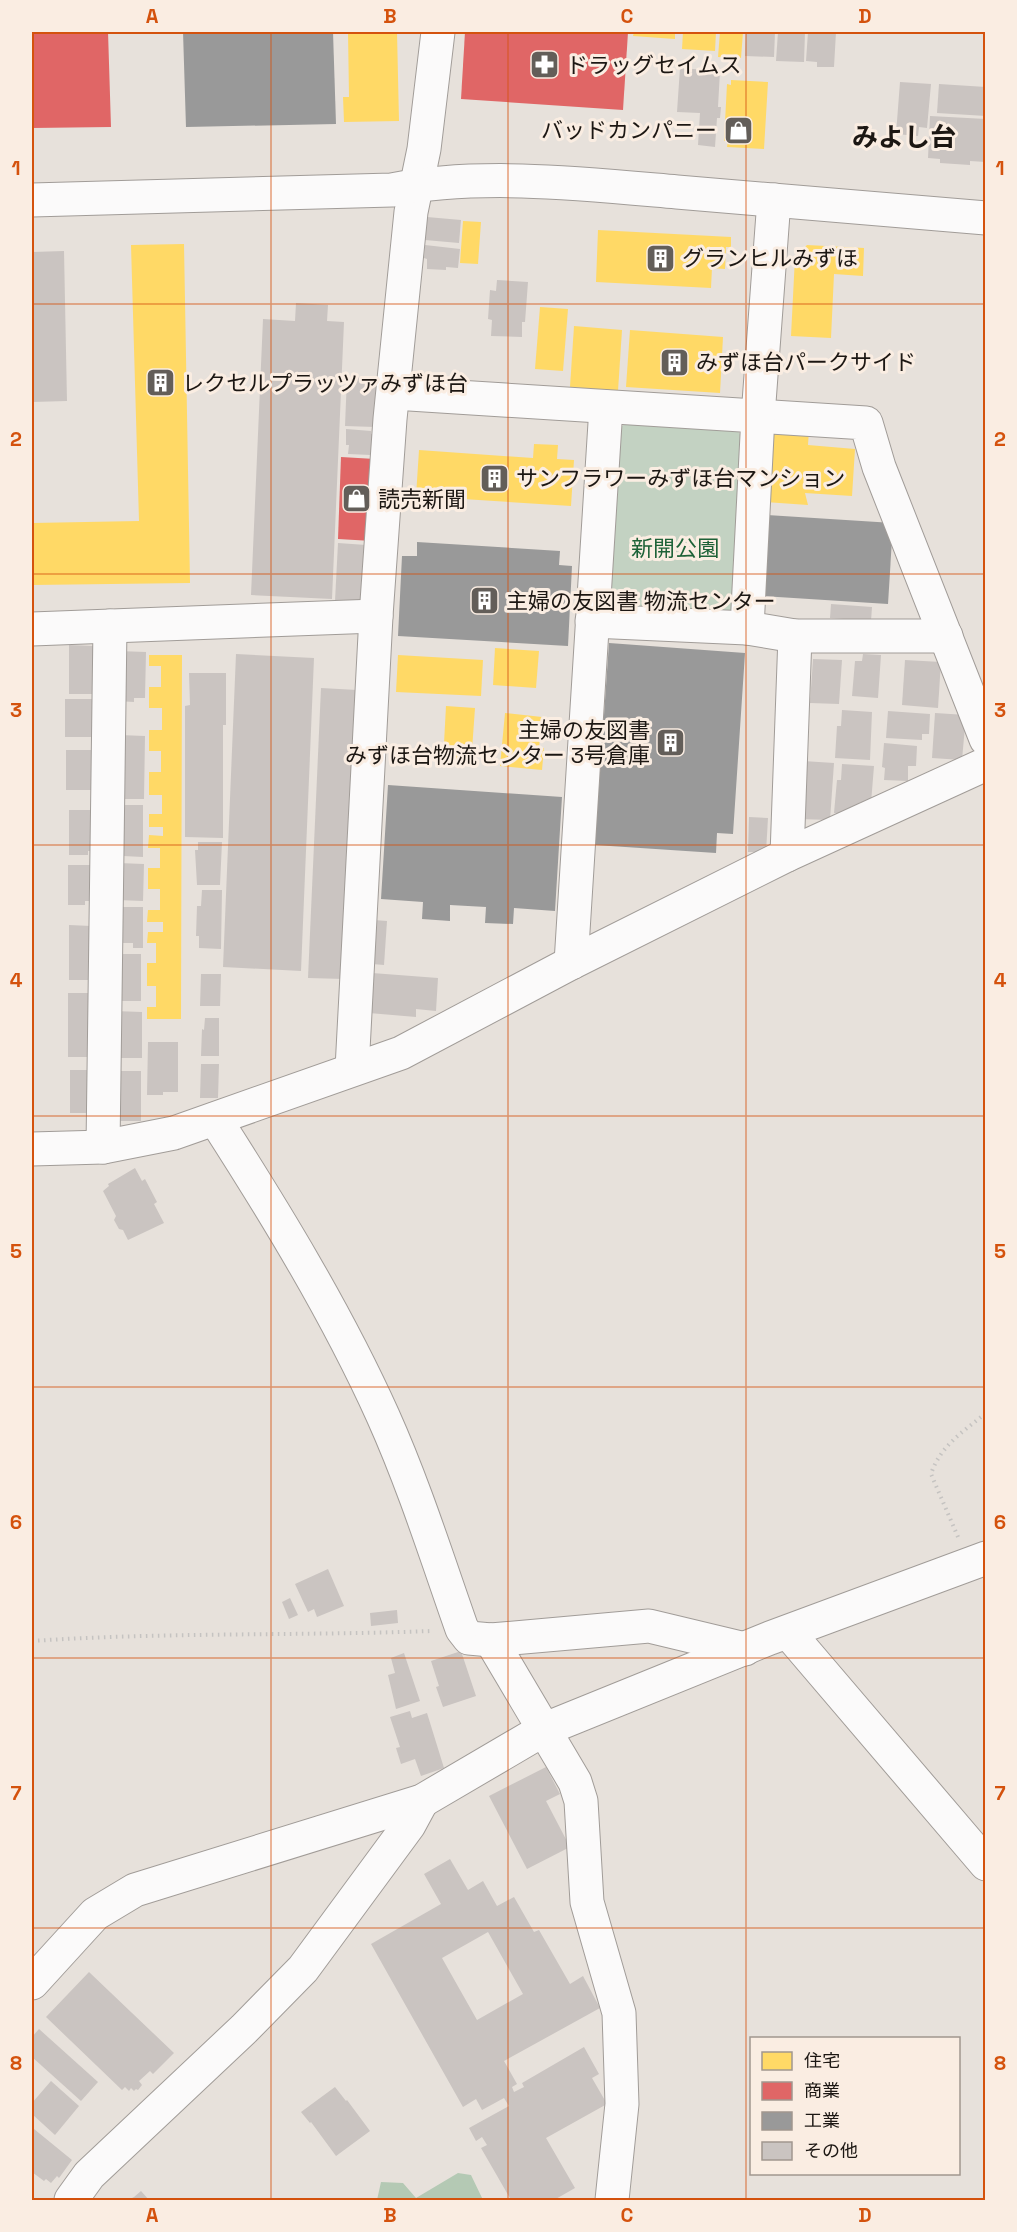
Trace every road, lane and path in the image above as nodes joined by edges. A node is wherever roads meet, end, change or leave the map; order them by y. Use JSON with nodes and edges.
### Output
{"nodes":[{"id":1,"x":438,"y":32,"type":"edge"},
{"id":2,"x":417,"y":185,"type":"junction"},
{"id":3,"x":32,"y":200,"type":"edge"},
{"id":4,"x":774,"y":200,"type":"junction"},
{"id":5,"x":986,"y":218,"type":"edge"},
{"id":6,"x":394,"y":393,"type":"junction"},
{"id":7,"x":606,"y":407,"type":"junction"},
{"id":8,"x":758,"y":416,"type":"junction"},
{"id":9,"x":376,"y":616,"type":"junction"},
{"id":10,"x":592,"y":621,"type":"junction"},
{"id":11,"x":110,"y":626,"type":"junction"},
{"id":12,"x":747,"y":628,"type":"junction"},
{"id":13,"x":32,"y":629,"type":"edge"},
{"id":14,"x":795,"y":636,"type":"junction"},
{"id":15,"x":946,"y":636,"type":"junction"},
{"id":16,"x":986,"y":739,"type":"edge"},
{"id":17,"x":986,"y":764,"type":"edge"},
{"id":18,"x":787,"y":855,"type":"junction"},
{"id":19,"x":571,"y":963,"type":"junction"},
{"id":20,"x":352,"y":1069,"type":"junction"},
{"id":21,"x":214,"y":1119,"type":"junction"},
{"id":22,"x":103,"y":1147,"type":"junction"},
{"id":23,"x":32,"y":1149,"type":"edge"},
{"id":24,"x":986,"y":1413,"type":"edge"},
{"id":25,"x":978,"y":1561,"type":"edge"},
{"id":26,"x":788,"y":1632,"type":"junction"},
{"id":27,"x":476,"y":1635,"type":"junction"},
{"id":28,"x":32,"y":1641,"type":"edge"},
{"id":29,"x":746,"y":1649,"type":"junction"},
{"id":30,"x":543,"y":1730,"type":"junction"},
{"id":31,"x":422,"y":1801,"type":"junction"},
{"id":32,"x":986,"y":1864,"type":"edge"},
{"id":33,"x":32,"y":1983,"type":"edge"},
{"id":34,"x":71,"y":2200,"type":"edge"},
{"id":35,"x":612,"y":2200,"type":"edge"}],
"edges":[{"from":1,"to":2,"type":"street"},
{"from":2,"to":3,"type":"street"},
{"from":2,"to":4,"type":"street"},
{"from":2,"to":6,"type":"street"},
{"from":4,"to":5,"type":"street"},
{"from":4,"to":8,"type":"street"},
{"from":6,"to":7,"type":"street"},
{"from":6,"to":9,"type":"street"},
{"from":7,"to":8,"type":"street"},
{"from":7,"to":10,"type":"street"},
{"from":8,"to":12,"type":"street"},
{"from":8,"to":15,"type":"street"},
{"from":9,"to":11,"type":"street"},
{"from":9,"to":20,"type":"street"},
{"from":10,"to":12,"type":"street"},
{"from":10,"to":19,"type":"street"},
{"from":11,"to":13,"type":"street"},
{"from":11,"to":22,"type":"street"},
{"from":12,"to":14,"type":"street"},
{"from":14,"to":15,"type":"street"},
{"from":14,"to":18,"type":"street"},
{"from":15,"to":16,"type":"street"},
{"from":17,"to":18,"type":"street"},
{"from":18,"to":19,"type":"street"},
{"from":19,"to":20,"type":"street"},
{"from":20,"to":21,"type":"street"},
{"from":21,"to":22,"type":"street"},
{"from":21,"to":27,"type":"street"},
{"from":22,"to":23,"type":"street"},
{"from":24,"to":25,"type":"path"},
{"from":25,"to":26,"type":"street"},
{"from":26,"to":29,"type":"street"},
{"from":26,"to":32,"type":"street"},
{"from":27,"to":28,"type":"path"},
{"from":27,"to":29,"type":"street"},
{"from":27,"to":30,"type":"street"},
{"from":29,"to":30,"type":"street"},
{"from":30,"to":31,"type":"street"},
{"from":30,"to":35,"type":"street"},
{"from":31,"to":33,"type":"street"},
{"from":31,"to":34,"type":"street"}]}
